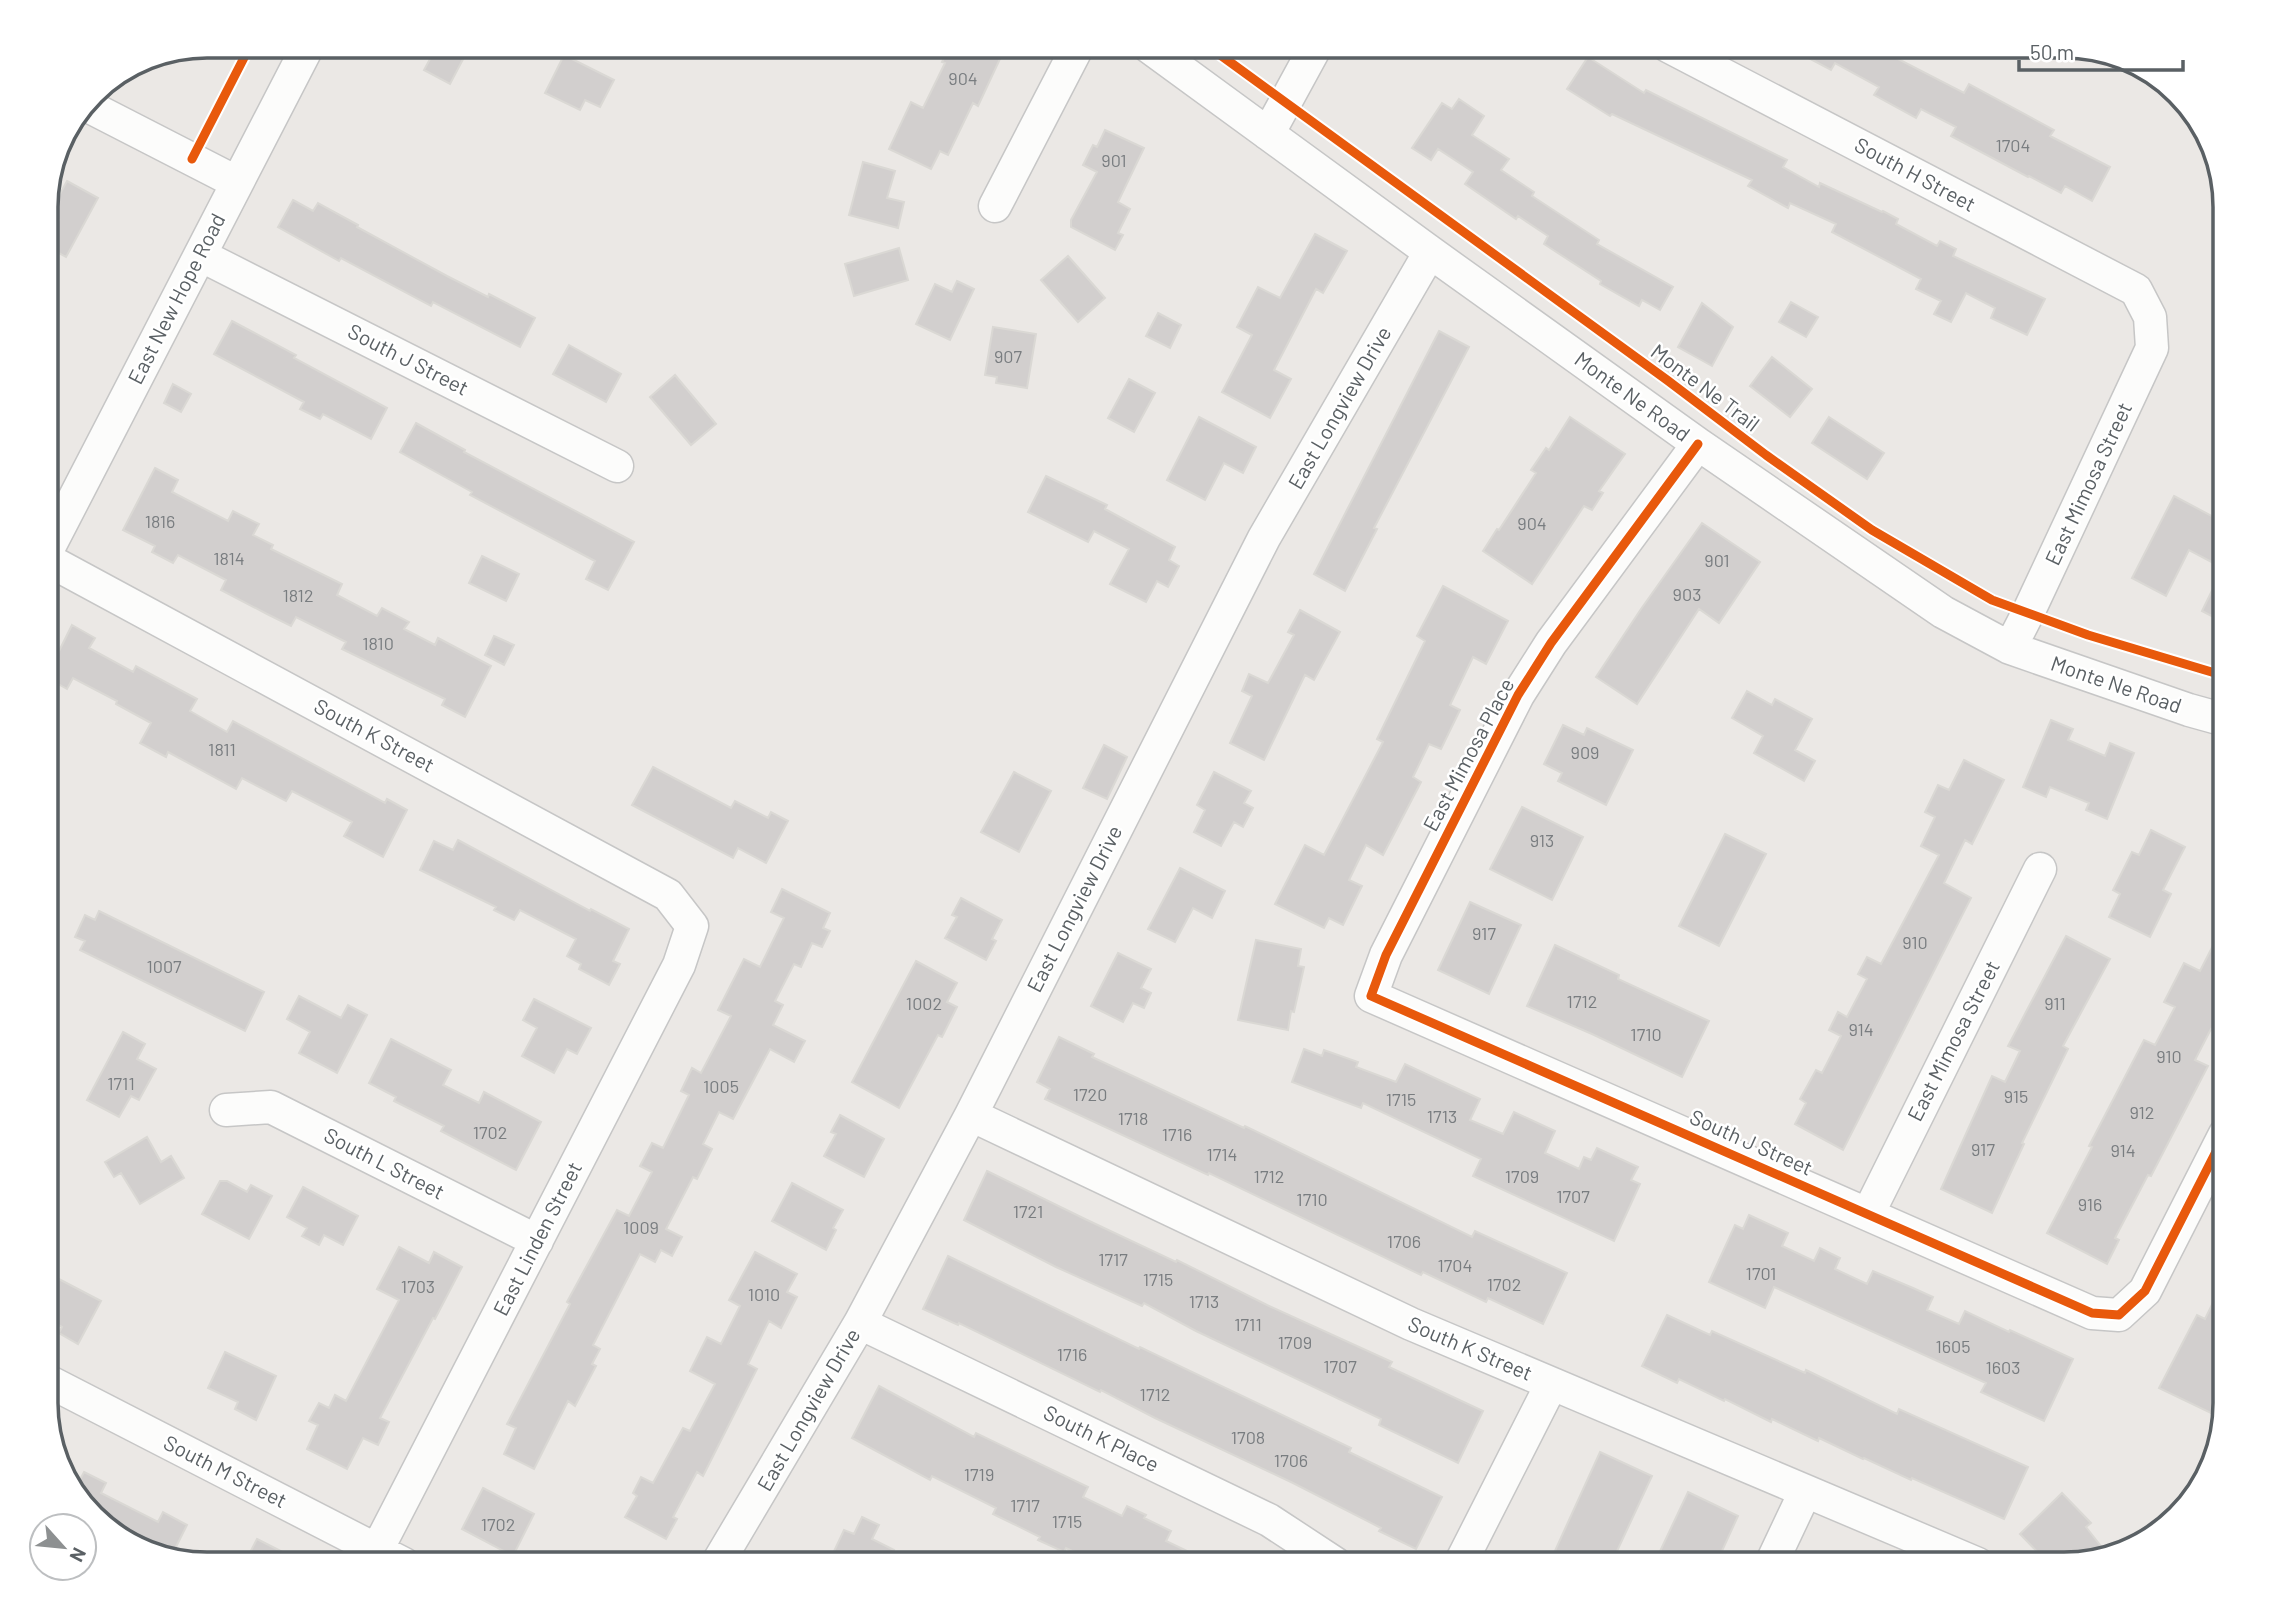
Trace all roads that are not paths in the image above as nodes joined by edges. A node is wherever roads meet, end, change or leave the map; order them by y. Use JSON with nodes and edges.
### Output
{"nodes":[{"id":1,"x":302,"y":58,"type":"edge"},
{"id":2,"x":1072,"y":58,"type":"edge"},
{"id":3,"x":1164,"y":58,"type":"edge"},
{"id":4,"x":1309,"y":58,"type":"edge"},
{"id":5,"x":1691,"y":58,"type":"edge"},
{"id":6,"x":95,"y":110,"type":"edge"},
{"id":7,"x":1268,"y":134,"type":"junction"},
{"id":8,"x":236,"y":182,"type":"junction"},
{"id":9,"x":995,"y":206,"type":"dead end"},
{"id":10,"x":1430,"y":252,"type":"junction"},
{"id":11,"x":200,"y":255,"type":"junction"},
{"id":12,"x":2150,"y":317,"type":"joint"},
{"id":13,"x":1698,"y":444,"type":"junction"},
{"id":14,"x":617,"y":466,"type":"dead end"},
{"id":15,"x":58,"y":530,"type":"edge"},
{"id":16,"x":58,"y":565,"type":"edge"},
{"id":17,"x":2010,"y":648,"type":"junction"},
{"id":18,"x":2213,"y":717,"type":"edge"},
{"id":19,"x":2040,"y":869,"type":"dead end"},
{"id":20,"x":692,"y":926,"type":"joint"},
{"id":21,"x":1371,"y":996,"type":"joint"},
{"id":22,"x":226,"y":1110,"type":"dead end"},
{"id":23,"x":971,"y":1115,"type":"junction"},
{"id":24,"x":2213,"y":1158,"type":"edge"},
{"id":25,"x":1868,"y":1214,"type":"junction"},
{"id":26,"x":537,"y":1241,"type":"junction"},
{"id":27,"x":860,"y":1322,"type":"junction"},
{"id":28,"x":1551,"y":1385,"type":"junction"},
{"id":29,"x":58,"y":1386,"type":"edge"},
{"id":30,"x":1805,"y":1492,"type":"junction"},
{"id":31,"x":381,"y":1552,"type":"edge"},
{"id":32,"x":393,"y":1552,"type":"edge"},
{"id":33,"x":724,"y":1552,"type":"edge"},
{"id":34,"x":1318,"y":1552,"type":"edge"},
{"id":35,"x":1466,"y":1552,"type":"edge"},
{"id":36,"x":1776,"y":1552,"type":"edge"},
{"id":37,"x":1949,"y":1552,"type":"edge"}],
"edges":[{"from":1,"to":8,"type":"street","name":"East New Hope Road"},
{"from":2,"to":9,"type":"street"},
{"from":3,"to":7,"type":"street","name":"Monte Ne Road"},
{"from":4,"to":7,"type":"street"},
{"from":5,"to":12,"type":"street","name":"South H Street"},
{"from":6,"to":8,"type":"street"},
{"from":7,"to":10,"type":"street","name":"Monte Ne Road"},
{"from":8,"to":11,"type":"street","name":"East New Hope Road"},
{"from":10,"to":13,"type":"street","name":"Monte Ne Road"},
{"from":10,"to":23,"type":"street","name":"East Longview Drive"},
{"from":11,"to":14,"type":"street","name":"South J Street"},
{"from":11,"to":15,"type":"street","name":"East New Hope Road"},
{"from":12,"to":17,"type":"street","name":"East Mimosa Street"},
{"from":13,"to":17,"type":"street","name":"Monte Ne Road"},
{"from":13,"to":21,"type":"street","name":"East Mimosa Place"},
{"from":16,"to":20,"type":"street","name":"South K Street"},
{"from":17,"to":18,"type":"street","name":"Monte Ne Road"},
{"from":19,"to":25,"type":"street","name":"East Mimosa Street"},
{"from":20,"to":26,"type":"street","name":"East Linden Street"},
{"from":21,"to":25,"type":"street","name":"South J Street"},
{"from":22,"to":26,"type":"street","name":"South L Street"},
{"from":23,"to":27,"type":"street","name":"East Longview Drive"},
{"from":23,"to":28,"type":"street","name":"South K Street"},
{"from":24,"to":25,"type":"street","name":"South J Street"},
{"from":26,"to":32,"type":"street","name":"East Linden Street"},
{"from":27,"to":33,"type":"street","name":"East Longview Drive"},
{"from":27,"to":34,"type":"street","name":"South K Place"},
{"from":28,"to":30,"type":"street","name":"South K Street"},
{"from":28,"to":35,"type":"street"},
{"from":29,"to":31,"type":"street","name":"South M Street"},
{"from":30,"to":36,"type":"street"},
{"from":30,"to":37,"type":"street","name":"South K Street"}]}
